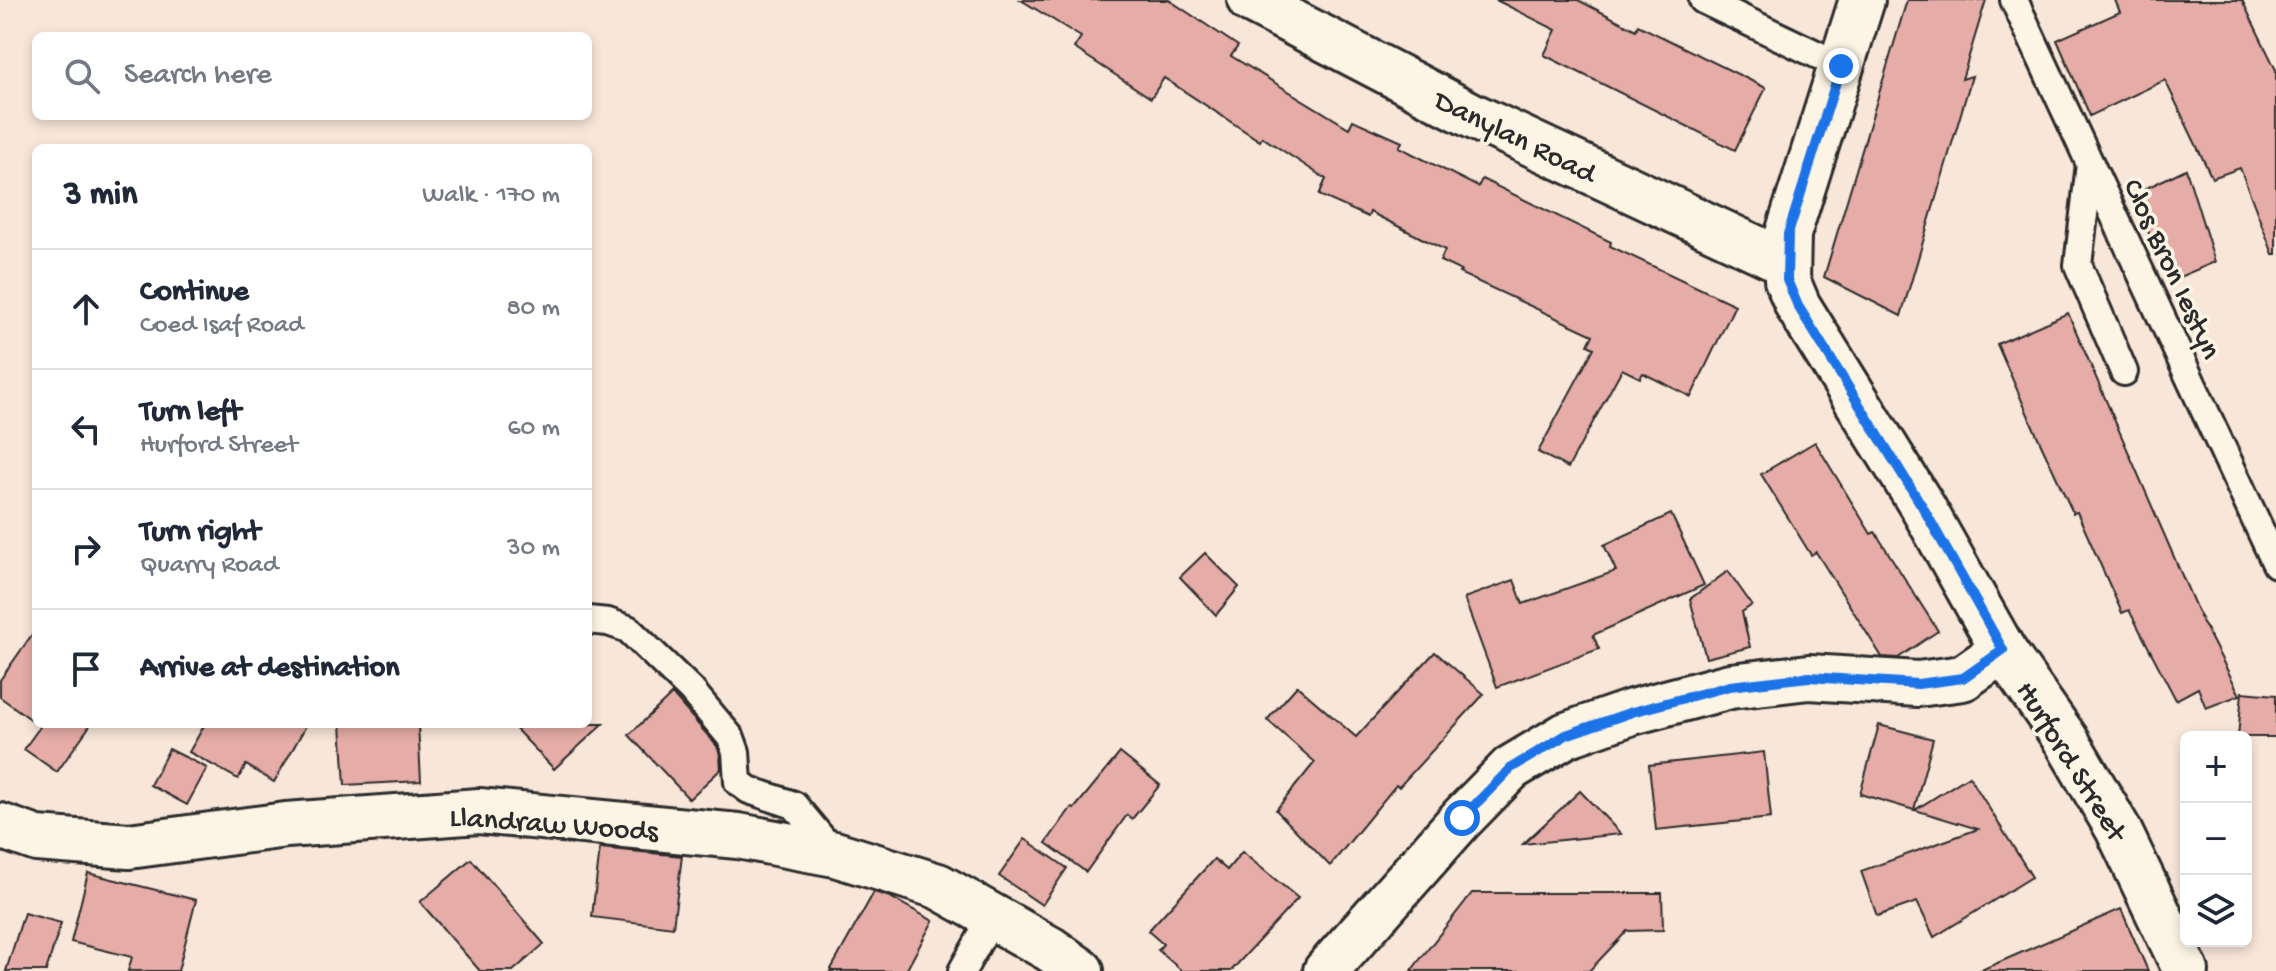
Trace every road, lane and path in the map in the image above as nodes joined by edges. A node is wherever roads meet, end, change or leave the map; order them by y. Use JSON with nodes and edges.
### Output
{"nodes":[{"id":1,"x":1250,"y":0,"type":"edge"},
{"id":2,"x":1703,"y":0,"type":"edge"},
{"id":3,"x":1862,"y":0,"type":"edge"},
{"id":4,"x":2014,"y":0,"type":"edge"},
{"id":5,"x":1841,"y":66,"type":"junction"},
{"id":6,"x":2090,"y":164,"type":"junction"},
{"id":7,"x":1785,"y":262,"type":"junction"},
{"id":8,"x":2124,"y":372,"type":"dead end"},
{"id":9,"x":2276,"y":564,"type":"edge"},
{"id":10,"x":592,"y":620,"type":"edge"},
{"id":11,"x":2003,"y":650,"type":"junction"},
{"id":12,"x":0,"y":826,"type":"edge"},
{"id":13,"x":835,"y":854,"type":"junction"},
{"id":14,"x":993,"y":916,"type":"junction"},
{"id":15,"x":962,"y":971,"type":"edge"},
{"id":16,"x":1081,"y":971,"type":"edge"},
{"id":17,"x":1326,"y":971,"type":"edge"},
{"id":18,"x":2186,"y":971,"type":"edge"}],
"edges":[{"from":1,"to":7,"type":"street","name":"Danylan Road"},
{"from":2,"to":5,"type":"lane"},
{"from":3,"to":5,"type":"street"},
{"from":4,"to":6,"type":"lane","name":"Clos Bron Iestyn"},
{"from":5,"to":7,"type":"street"},
{"from":6,"to":8,"type":"lane"},
{"from":6,"to":9,"type":"lane","name":"Clos Bron Iestyn"},
{"from":7,"to":11,"type":"street","name":"Hurford Street"},
{"from":10,"to":13,"type":"lane"},
{"from":11,"to":17,"type":"street"},
{"from":11,"to":18,"type":"street","name":"Hurford Street"},
{"from":12,"to":13,"type":"street","name":"Llandraw Woods"},
{"from":13,"to":14,"type":"street","name":"Llandraw Woods"},
{"from":14,"to":15,"type":"lane"},
{"from":14,"to":16,"type":"street","name":"Llandraw Woods"}]}
